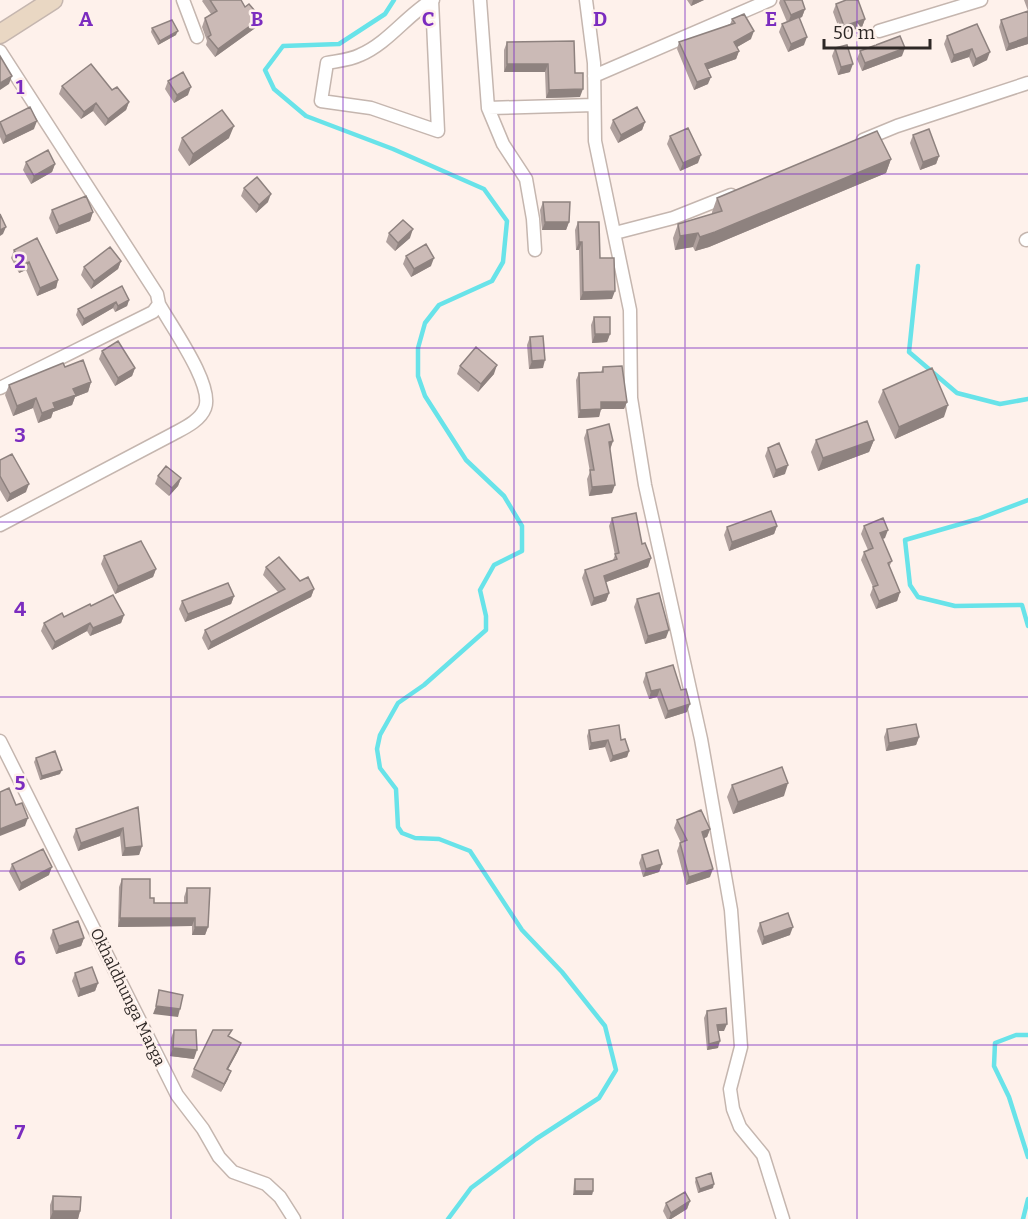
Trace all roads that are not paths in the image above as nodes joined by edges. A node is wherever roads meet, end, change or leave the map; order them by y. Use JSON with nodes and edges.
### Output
{"nodes":[{"id":1,"x":53,"y":0,"type":"edge"},
{"id":2,"x":183,"y":0,"type":"edge"},
{"id":3,"x":433,"y":0,"type":"edge"},
{"id":4,"x":480,"y":0,"type":"edge"},
{"id":5,"x":586,"y":0,"type":"edge"},
{"id":6,"x":770,"y":0,"type":"edge"},
{"id":7,"x":981,"y":0,"type":"edge"},
{"id":8,"x":879,"y":31,"type":"dead end"},
{"id":9,"x":0,"y":34,"type":"edge"},
{"id":10,"x":196,"y":37,"type":"dead end"},
{"id":11,"x":0,"y":51,"type":"edge"},
{"id":12,"x":594,"y":76,"type":"junction"},
{"id":13,"x":1028,"y":83,"type":"edge"},
{"id":14,"x":594,"y":105,"type":"junction"},
{"id":15,"x":488,"y":108,"type":"junction"},
{"id":16,"x":854,"y":144,"type":"edge"},
{"id":17,"x":748,"y":189,"type":"edge"},
{"id":18,"x":615,"y":233,"type":"junction"},
{"id":19,"x":535,"y":250,"type":"dead end"},
{"id":20,"x":159,"y":304,"type":"junction"},
{"id":21,"x":0,"y":388,"type":"edge"},
{"id":22,"x":0,"y":525,"type":"edge"},
{"id":23,"x":0,"y":741,"type":"edge"},
{"id":24,"x":294,"y":1219,"type":"edge"},
{"id":25,"x":783,"y":1219,"type":"edge"}],
"edges":[{"from":1,"to":9,"type":"street"},
{"from":2,"to":10,"type":"street"},
{"from":3,"to":3,"type":"street"},
{"from":4,"to":15,"type":"street"},
{"from":5,"to":12,"type":"street"},
{"from":6,"to":12,"type":"street"},
{"from":7,"to":8,"type":"street"},
{"from":11,"to":20,"type":"street"},
{"from":12,"to":14,"type":"street"},
{"from":13,"to":16,"type":"street"},
{"from":14,"to":15,"type":"street"},
{"from":14,"to":18,"type":"street"},
{"from":15,"to":19,"type":"street"},
{"from":17,"to":18,"type":"street"},
{"from":18,"to":25,"type":"street"},
{"from":20,"to":21,"type":"street"},
{"from":20,"to":22,"type":"street"},
{"from":23,"to":24,"type":"street","name":"Okhaldhunga Marga"}]}
